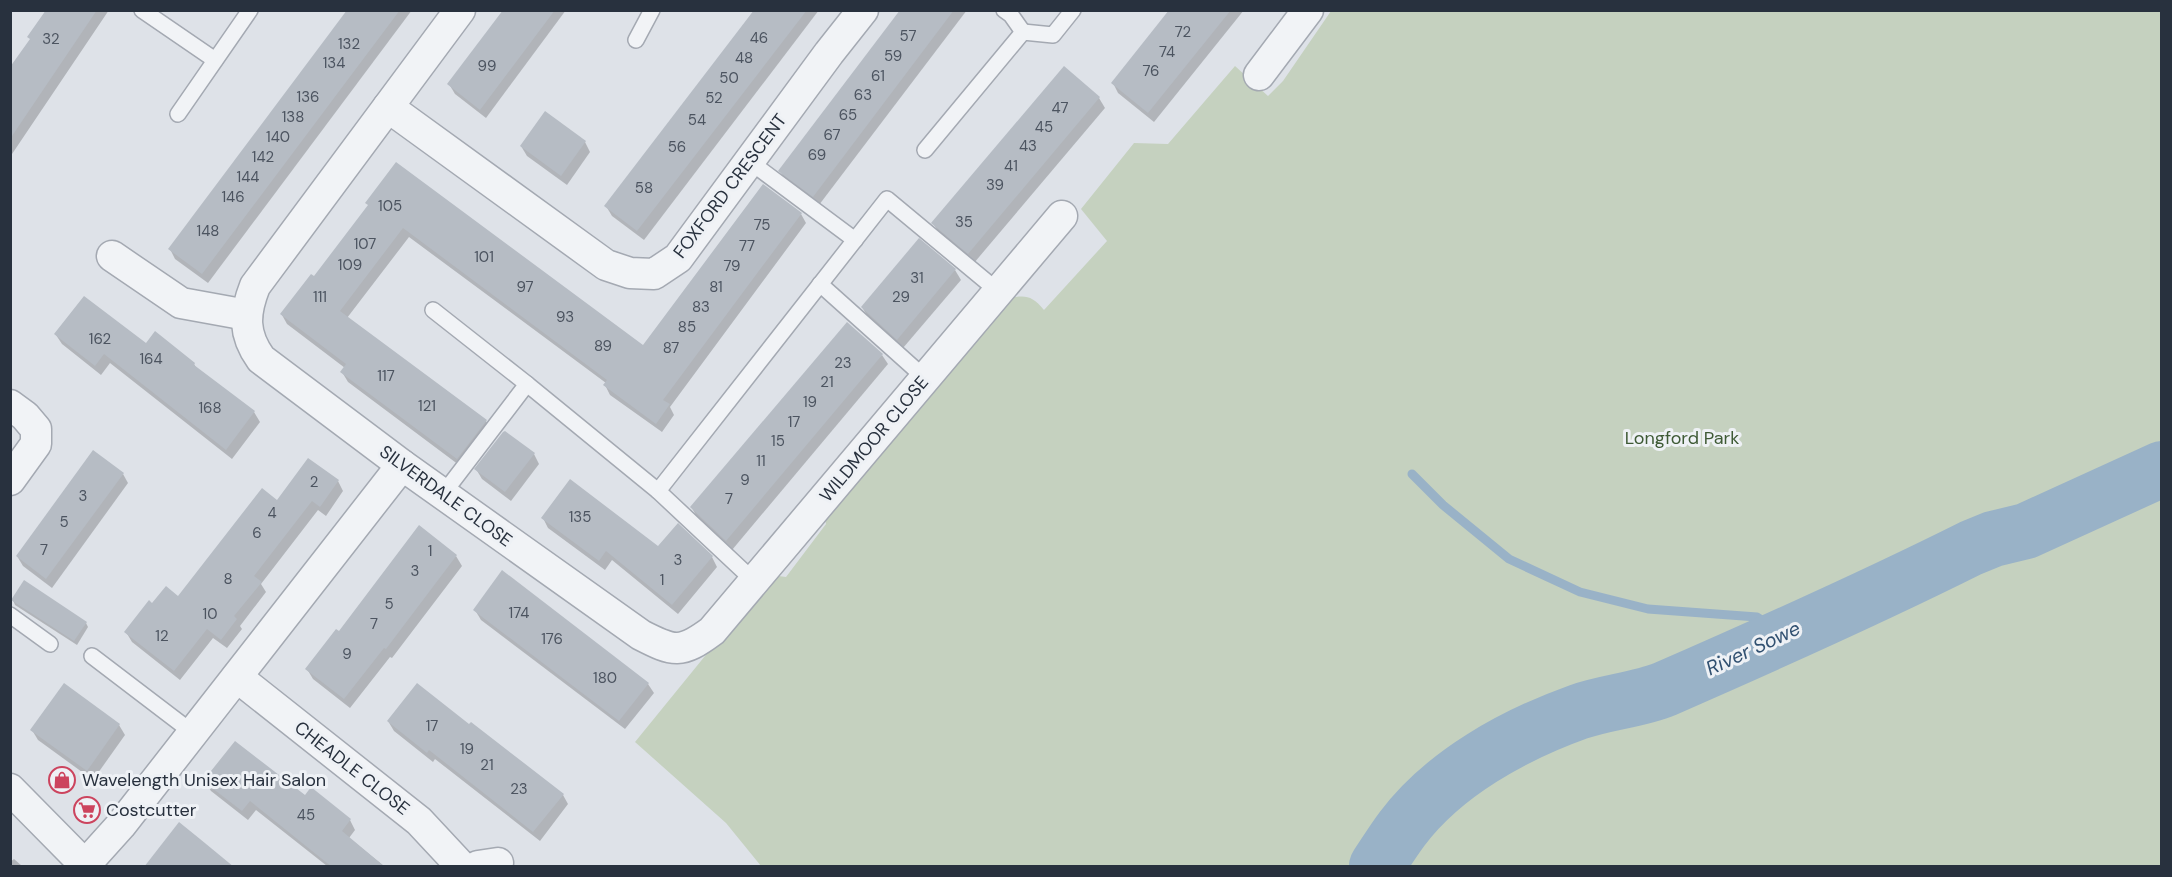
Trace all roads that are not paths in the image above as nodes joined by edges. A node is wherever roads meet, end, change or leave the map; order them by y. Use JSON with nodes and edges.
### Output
{"nodes":[{"id":1,"x":142,"y":10,"type":"edge"},
{"id":2,"x":250,"y":10,"type":"edge"},
{"id":3,"x":460,"y":10,"type":"edge"},
{"id":4,"x":652,"y":10,"type":"edge"},
{"id":5,"x":863,"y":10,"type":"edge"},
{"id":6,"x":1004,"y":10,"type":"edge"},
{"id":7,"x":1073,"y":10,"type":"edge"},
{"id":8,"x":1308,"y":10,"type":"edge"},
{"id":9,"x":1023,"y":32,"type":"junction"},
{"id":10,"x":636,"y":40,"type":"dead end"},
{"id":11,"x":215,"y":60,"type":"junction"},
{"id":12,"x":1259,"y":75,"type":"dead end"},
{"id":13,"x":388,"y":107,"type":"junction"},
{"id":14,"x":178,"y":114,"type":"dead end"},
{"id":15,"x":926,"y":150,"type":"dead end"},
{"id":16,"x":749,"y":161,"type":"junction"},
{"id":17,"x":1062,"y":216,"type":"dead end"},
{"id":18,"x":855,"y":240,"type":"junction"},
{"id":19,"x":112,"y":256,"type":"dead end"},
{"id":20,"x":820,"y":284,"type":"junction"},
{"id":21,"x":999,"y":292,"type":"junction"},
{"id":22,"x":433,"y":310,"type":"dead end"},
{"id":23,"x":247,"y":315,"type":"junction"},
{"id":24,"x":925,"y":378,"type":"junction"},
{"id":25,"x":527,"y":384,"type":"junction"},
{"id":26,"x":10,"y":405,"type":"edge"},
{"id":27,"x":402,"y":465,"type":"junction"},
{"id":28,"x":10,"y":480,"type":"edge"},
{"id":29,"x":658,"y":491,"type":"junction"},
{"id":30,"x":443,"y":494,"type":"junction"},
{"id":31,"x":754,"y":581,"type":"junction"},
{"id":32,"x":10,"y":615,"type":"edge"},
{"id":33,"x":50,"y":644,"type":"dead end"},
{"id":34,"x":676,"y":650,"type":"joint"},
{"id":35,"x":92,"y":656,"type":"dead end"},
{"id":36,"x":237,"y":677,"type":"junction"},
{"id":37,"x":193,"y":733,"type":"junction"},
{"id":38,"x":10,"y":789,"type":"edge"},
{"id":39,"x":85,"y":866,"type":"edge"},
{"id":40,"x":461,"y":867,"type":"edge"}],
"edges":[{"from":1,"to":11,"type":"lane"},
{"from":2,"to":11,"type":"lane"},
{"from":3,"to":13,"type":"street","name":"SILVERDALE CLOSE"},
{"from":4,"to":10,"type":"lane"},
{"from":5,"to":16,"type":"street","name":"FOXFORD CRESCENT"},
{"from":6,"to":9,"type":"lane"},
{"from":7,"to":9,"type":"lane"},
{"from":8,"to":12,"type":"street"},
{"from":9,"to":15,"type":"lane"},
{"from":11,"to":14,"type":"lane"},
{"from":13,"to":16,"type":"street","name":"FOXFORD CRESCENT"},
{"from":13,"to":23,"type":"street","name":"SILVERDALE CLOSE"},
{"from":16,"to":18,"type":"lane"},
{"from":17,"to":21,"type":"street","name":"WILDMOOR CLOSE"},
{"from":18,"to":20,"type":"lane"},
{"from":18,"to":21,"type":"lane"},
{"from":19,"to":23,"type":"street"},
{"from":20,"to":24,"type":"lane"},
{"from":20,"to":29,"type":"lane"},
{"from":21,"to":24,"type":"street","name":"WILDMOOR CLOSE"},
{"from":22,"to":25,"type":"lane"},
{"from":23,"to":27,"type":"street","name":"SILVERDALE CLOSE"},
{"from":24,"to":31,"type":"street","name":"WILDMOOR CLOSE"},
{"from":25,"to":29,"type":"lane"},
{"from":25,"to":30,"type":"lane"},
{"from":26,"to":28,"type":"street"},
{"from":27,"to":30,"type":"street","name":"SILVERDALE CLOSE"},
{"from":27,"to":36,"type":"street"},
{"from":29,"to":31,"type":"lane"},
{"from":30,"to":34,"type":"street","name":"SILVERDALE CLOSE"},
{"from":31,"to":34,"type":"street","name":"WILDMOOR CLOSE"},
{"from":32,"to":33,"type":"lane"},
{"from":35,"to":37,"type":"lane"},
{"from":36,"to":37,"type":"street"},
{"from":36,"to":40,"type":"street","name":"CHEADLE CLOSE"},
{"from":37,"to":39,"type":"street"},
{"from":38,"to":39,"type":"street"}]}
